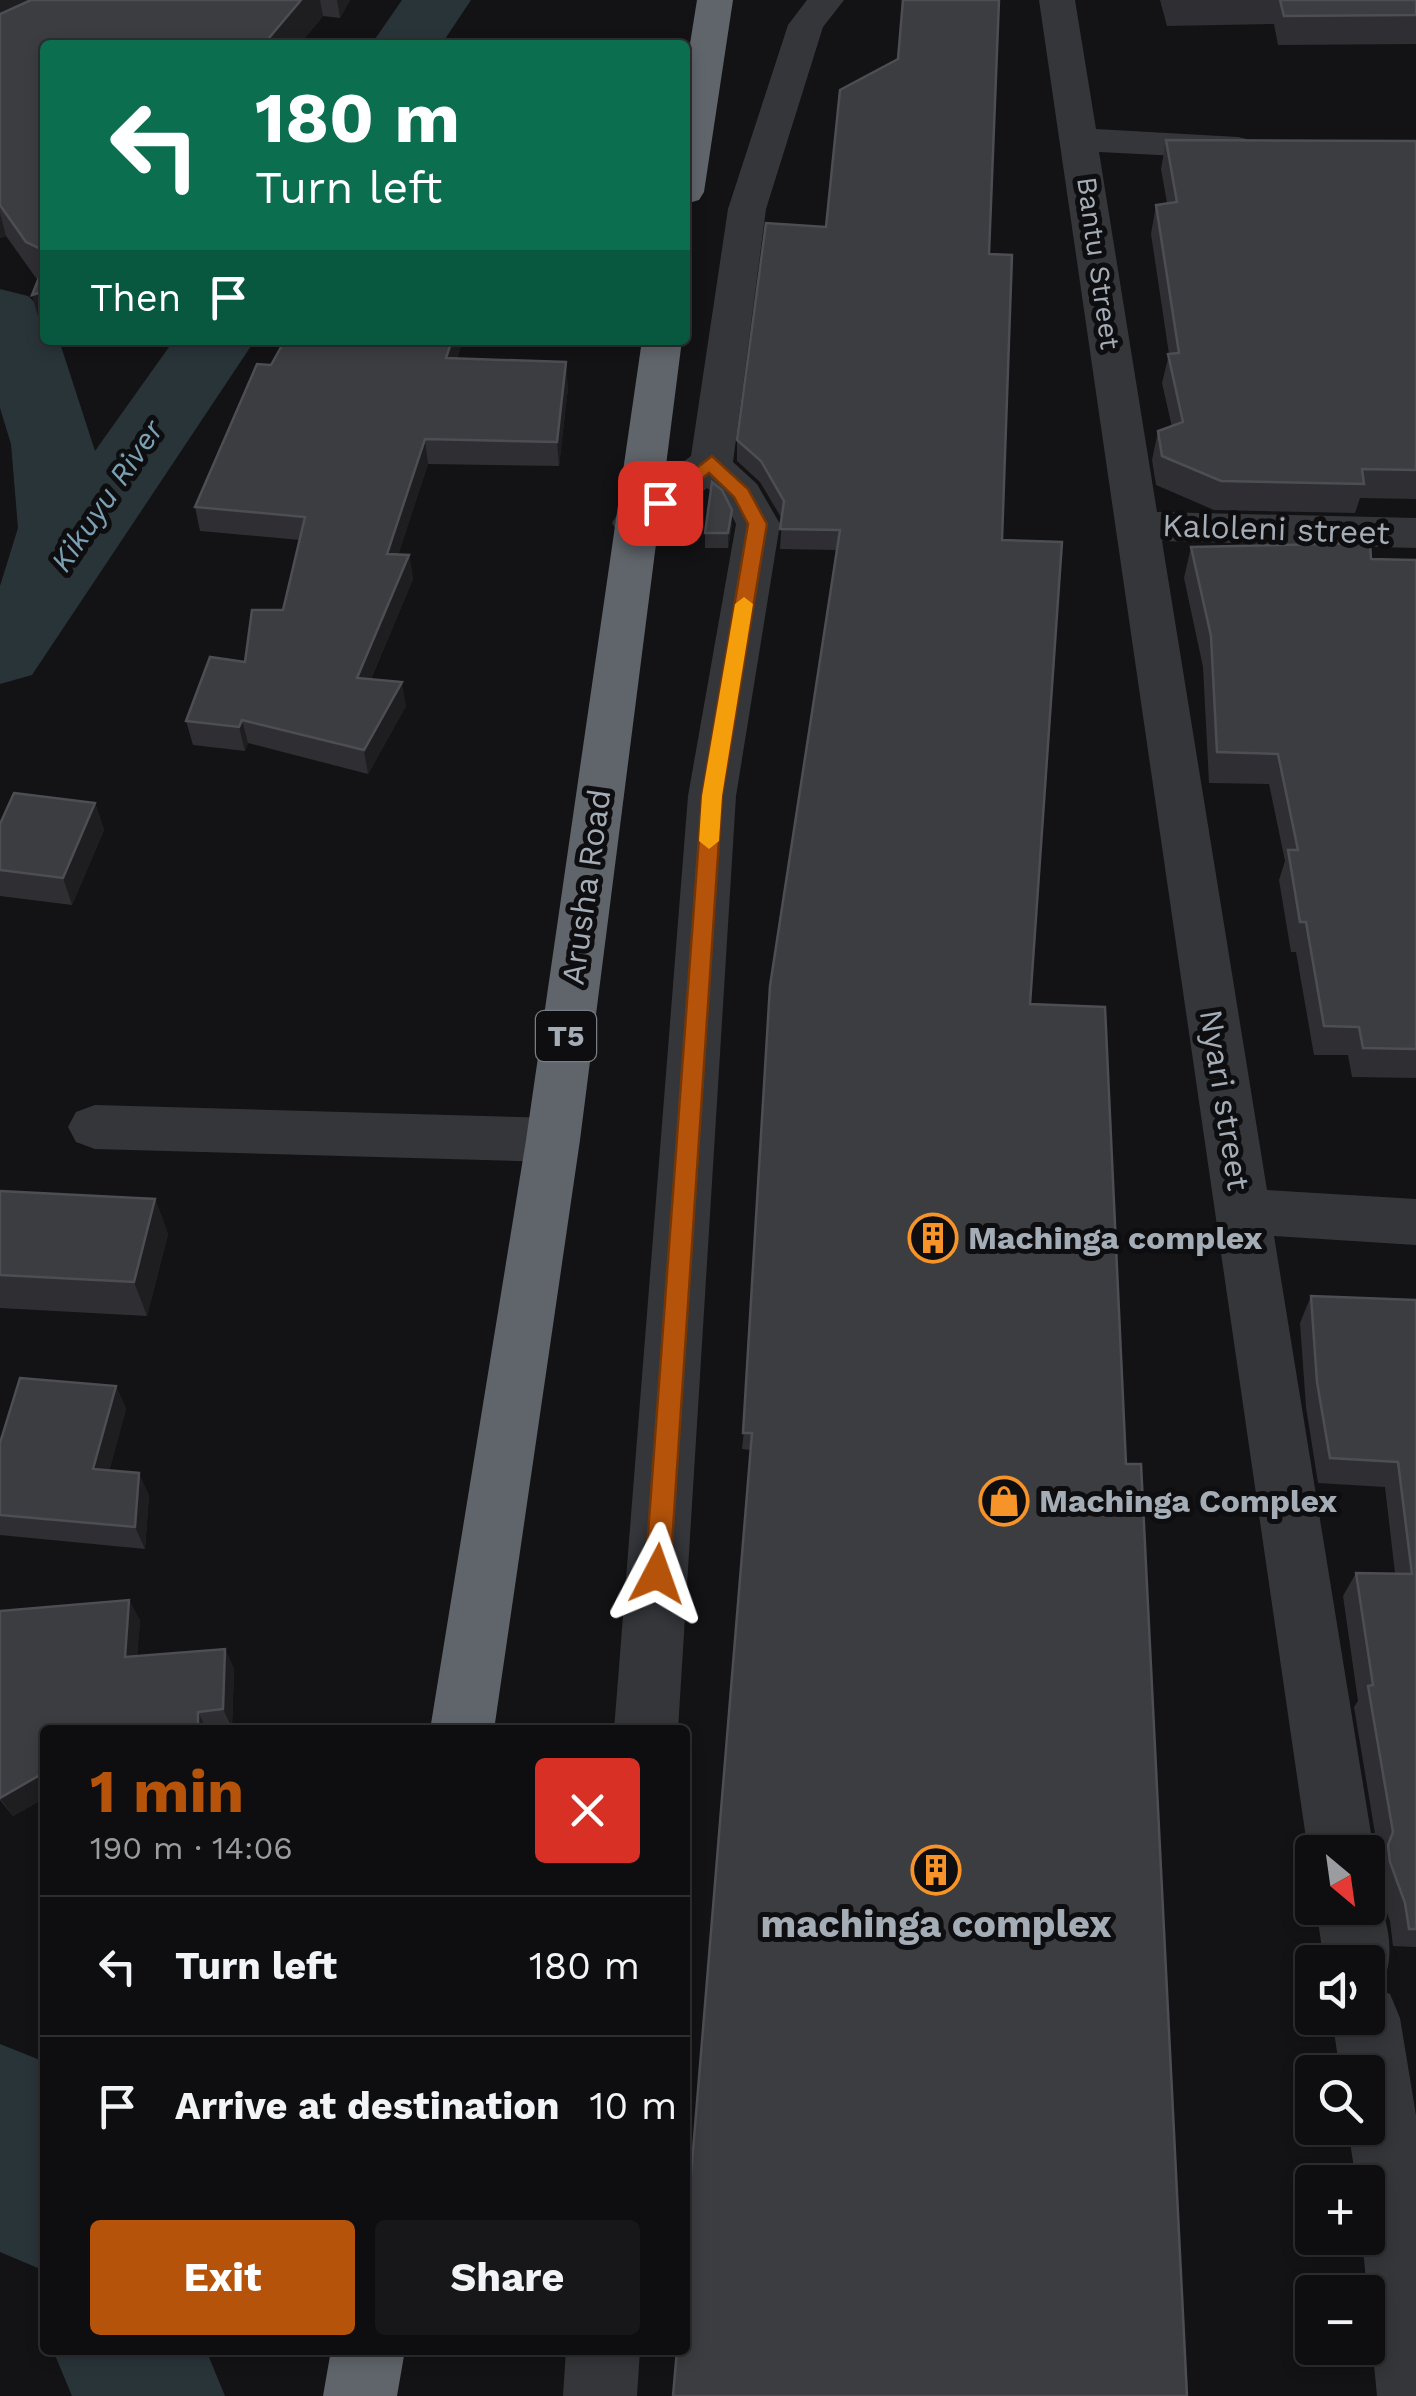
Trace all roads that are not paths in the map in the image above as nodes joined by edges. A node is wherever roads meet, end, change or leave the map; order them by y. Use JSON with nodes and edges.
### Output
{"nodes":[{"id":1,"x":715,"y":0,"type":"edge"},
{"id":2,"x":826,"y":0,"type":"edge"},
{"id":3,"x":1057,"y":0,"type":"edge"},
{"id":4,"x":1081,"y":140,"type":"junction"},
{"id":5,"x":1278,"y":150,"type":"edge"},
{"id":6,"x":690,"y":160,"type":"edge"},
{"id":7,"x":661,"y":345,"type":"edge"},
{"id":8,"x":712,"y":462,"type":"junction"},
{"id":9,"x":634,"y":523,"type":"junction"},
{"id":10,"x":1137,"y":526,"type":"junction"},
{"id":11,"x":1416,"y":533,"type":"edge"},
{"id":12,"x":95,"y":1127,"type":"dead end"},
{"id":13,"x":553,"y":1140,"type":"junction"},
{"id":14,"x":1242,"y":1211,"type":"junction"},
{"id":15,"x":1416,"y":1222,"type":"edge"},
{"id":16,"x":463,"y":1725,"type":"edge"},
{"id":17,"x":646,"y":1725,"type":"edge"},
{"id":18,"x":1338,"y":1835,"type":"edge"},
{"id":19,"x":1370,"y":2035,"type":"edge"},
{"id":20,"x":1405,"y":2200,"type":"edge"},
{"id":21,"x":367,"y":2355,"type":"edge"},
{"id":22,"x":603,"y":2355,"type":"edge"},
{"id":23,"x":360,"y":2396,"type":"edge"},
{"id":24,"x":600,"y":2396,"type":"edge"},
{"id":25,"x":1414,"y":2396,"type":"edge"}],
"edges":[{"from":1,"to":6,"type":"highway"},
{"from":2,"to":8,"type":"street"},
{"from":3,"to":4,"type":"street","name":"Bantu Street"},
{"from":4,"to":5,"type":"street"},
{"from":4,"to":10,"type":"street","name":"Bantu Street"},
{"from":7,"to":9,"type":"highway","name":"Arusha Road","number":"T5"},
{"from":8,"to":9,"type":"street"},
{"from":8,"to":17,"type":"street"},
{"from":9,"to":13,"type":"highway","name":"Arusha Road","number":"T5"},
{"from":10,"to":11,"type":"street","name":"Kaloleni street"},
{"from":10,"to":14,"type":"street","name":"Nyari street"},
{"from":12,"to":13,"type":"street"},
{"from":13,"to":16,"type":"highway","name":"Arusha Road","number":"T5"},
{"from":14,"to":15,"type":"street"},
{"from":14,"to":18,"type":"street","name":"Nyari street"},
{"from":19,"to":20,"type":"street"},
{"from":20,"to":25,"type":"street"},
{"from":21,"to":23,"type":"highway"},
{"from":22,"to":24,"type":"street"}]}
